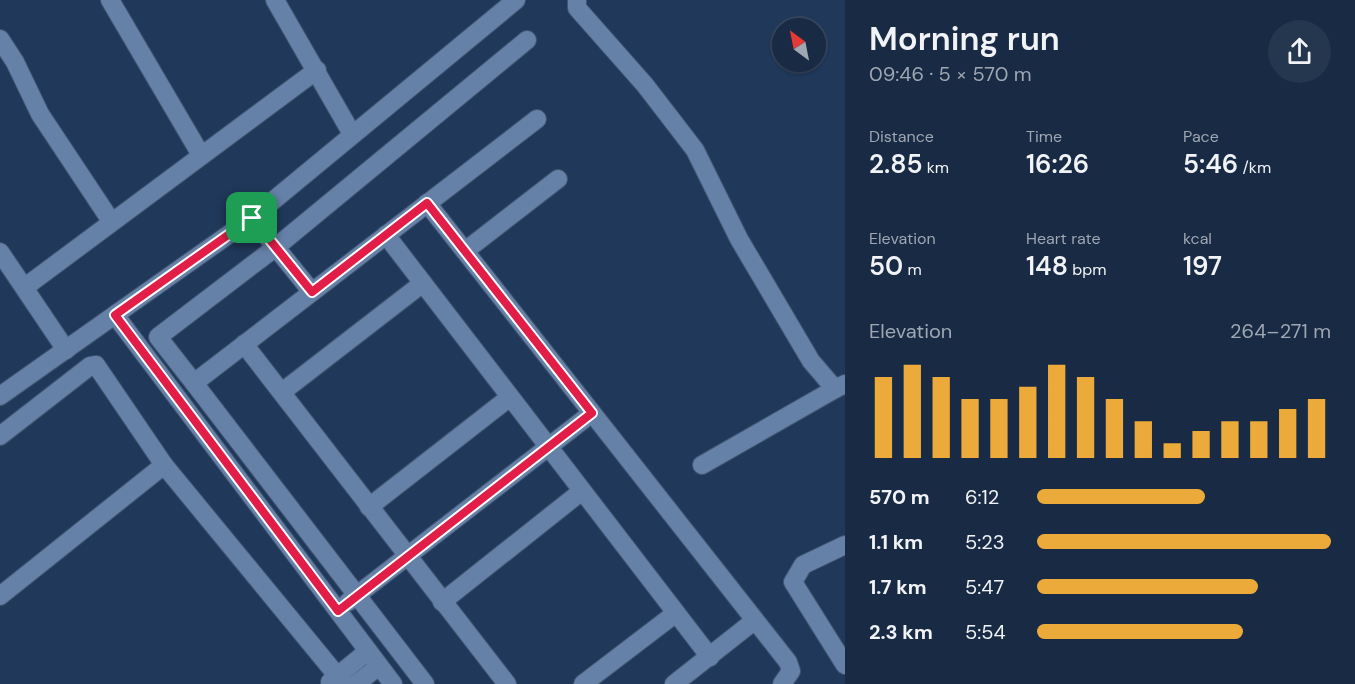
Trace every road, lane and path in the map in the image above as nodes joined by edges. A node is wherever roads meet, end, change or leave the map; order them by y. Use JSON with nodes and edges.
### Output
{"nodes":[{"id":1,"x":110,"y":0,"type":"edge"},
{"id":2,"x":275,"y":0,"type":"edge"},
{"id":3,"x":516,"y":0,"type":"edge"},
{"id":4,"x":577,"y":0,"type":"edge"},
{"id":5,"x":0,"y":39,"type":"edge"},
{"id":6,"x":527,"y":40,"type":"dead end"},
{"id":7,"x":317,"y":70,"type":"junction"},
{"id":8,"x":537,"y":119,"type":"dead end"},
{"id":9,"x":352,"y":134,"type":"junction"},
{"id":10,"x":201,"y":155,"type":"junction"},
{"id":11,"x":558,"y":179,"type":"dead end"},
{"id":12,"x":427,"y":203,"type":"junction"},
{"id":13,"x":252,"y":218,"type":"junction"},
{"id":14,"x":111,"y":221,"type":"junction"},
{"id":15,"x":386,"y":236,"type":"junction"},
{"id":16,"x":276,"y":247,"type":"junction"},
{"id":17,"x":465,"y":251,"type":"junction"},
{"id":18,"x":0,"y":252,"type":"edge"},
{"id":19,"x":5,"y":272,"type":"edge"},
{"id":20,"x":423,"y":283,"type":"junction"},
{"id":21,"x":25,"y":287,"type":"junction"},
{"id":22,"x":312,"y":292,"type":"junction"},
{"id":23,"x":115,"y":315,"type":"junction"},
{"id":24,"x":244,"y":344,"type":"junction"},
{"id":25,"x":66,"y":350,"type":"junction"},
{"id":26,"x":194,"y":382,"type":"junction"},
{"id":27,"x":840,"y":387,"type":"edge"},
{"id":28,"x":282,"y":392,"type":"junction"},
{"id":29,"x":0,"y":396,"type":"edge"},
{"id":30,"x":510,"y":398,"type":"junction"},
{"id":31,"x":592,"y":413,"type":"junction"},
{"id":32,"x":0,"y":436,"type":"edge"},
{"id":33,"x":548,"y":447,"type":"junction"},
{"id":34,"x":164,"y":465,"type":"junction"},
{"id":35,"x":702,"y":465,"type":"dead end"},
{"id":36,"x":582,"y":491,"type":"junction"},
{"id":37,"x":369,"y":507,"type":"junction"},
{"id":38,"x":845,"y":546,"type":"edge"},
{"id":39,"x":407,"y":557,"type":"junction"},
{"id":40,"x":0,"y":596,"type":"edge"},
{"id":41,"x":356,"y":596,"type":"junction"},
{"id":42,"x":442,"y":602,"type":"junction"},
{"id":43,"x":338,"y":611,"type":"junction"},
{"id":44,"x":676,"y":613,"type":"junction"},
{"id":45,"x":754,"y":621,"type":"junction"},
{"id":46,"x":710,"y":657,"type":"junction"},
{"id":47,"x":373,"y":658,"type":"junction"},
{"id":48,"x":844,"y":660,"type":"edge"},
{"id":49,"x":336,"y":681,"type":"edge"},
{"id":50,"x":356,"y":684,"type":"edge"},
{"id":51,"x":393,"y":684,"type":"edge"},
{"id":52,"x":425,"y":684,"type":"edge"},
{"id":53,"x":507,"y":684,"type":"edge"},
{"id":54,"x":583,"y":684,"type":"edge"},
{"id":55,"x":674,"y":684,"type":"edge"},
{"id":56,"x":782,"y":684,"type":"edge"}],
"edges":[{"from":1,"to":10,"type":"street"},
{"from":2,"to":7,"type":"street"},
{"from":3,"to":9,"type":"street"},
{"from":4,"to":27,"type":"street"},
{"from":5,"to":14,"type":"street"},
{"from":6,"to":16,"type":"street"},
{"from":7,"to":9,"type":"street"},
{"from":7,"to":10,"type":"street"},
{"from":8,"to":12,"type":"street"},
{"from":9,"to":13,"type":"street"},
{"from":10,"to":14,"type":"street"},
{"from":11,"to":17,"type":"street"},
{"from":12,"to":15,"type":"street"},
{"from":12,"to":17,"type":"street"},
{"from":13,"to":16,"type":"street"},
{"from":13,"to":23,"type":"street"},
{"from":14,"to":21,"type":"street"},
{"from":15,"to":20,"type":"street"},
{"from":15,"to":22,"type":"street"},
{"from":16,"to":22,"type":"street"},
{"from":16,"to":26,"type":"street"},
{"from":17,"to":31,"type":"street"},
{"from":18,"to":19,"type":"street"},
{"from":19,"to":21,"type":"street"},
{"from":20,"to":28,"type":"street"},
{"from":20,"to":30,"type":"street"},
{"from":21,"to":25,"type":"street"},
{"from":22,"to":24,"type":"street"},
{"from":23,"to":25,"type":"street"},
{"from":23,"to":43,"type":"street"},
{"from":24,"to":26,"type":"street"},
{"from":24,"to":28,"type":"street"},
{"from":25,"to":29,"type":"street"},
{"from":26,"to":41,"type":"street"},
{"from":27,"to":35,"type":"street"},
{"from":28,"to":37,"type":"street"},
{"from":30,"to":33,"type":"street"},
{"from":30,"to":37,"type":"street"},
{"from":31,"to":33,"type":"street"},
{"from":31,"to":45,"type":"street"},
{"from":32,"to":34,"type":"street"},
{"from":33,"to":36,"type":"street"},
{"from":33,"to":39,"type":"street"},
{"from":34,"to":40,"type":"street"},
{"from":34,"to":49,"type":"street"},
{"from":36,"to":42,"type":"street"},
{"from":36,"to":44,"type":"street"},
{"from":37,"to":39,"type":"street"},
{"from":38,"to":48,"type":"street"},
{"from":39,"to":41,"type":"street"},
{"from":39,"to":42,"type":"street"},
{"from":41,"to":43,"type":"street"},
{"from":41,"to":52,"type":"street"},
{"from":42,"to":53,"type":"street"},
{"from":43,"to":47,"type":"street"},
{"from":44,"to":46,"type":"street"},
{"from":44,"to":54,"type":"street"},
{"from":45,"to":46,"type":"street"},
{"from":45,"to":56,"type":"street"},
{"from":46,"to":55,"type":"street"},
{"from":47,"to":49,"type":"street"},
{"from":47,"to":50,"type":"street"},
{"from":47,"to":51,"type":"street"}]}
